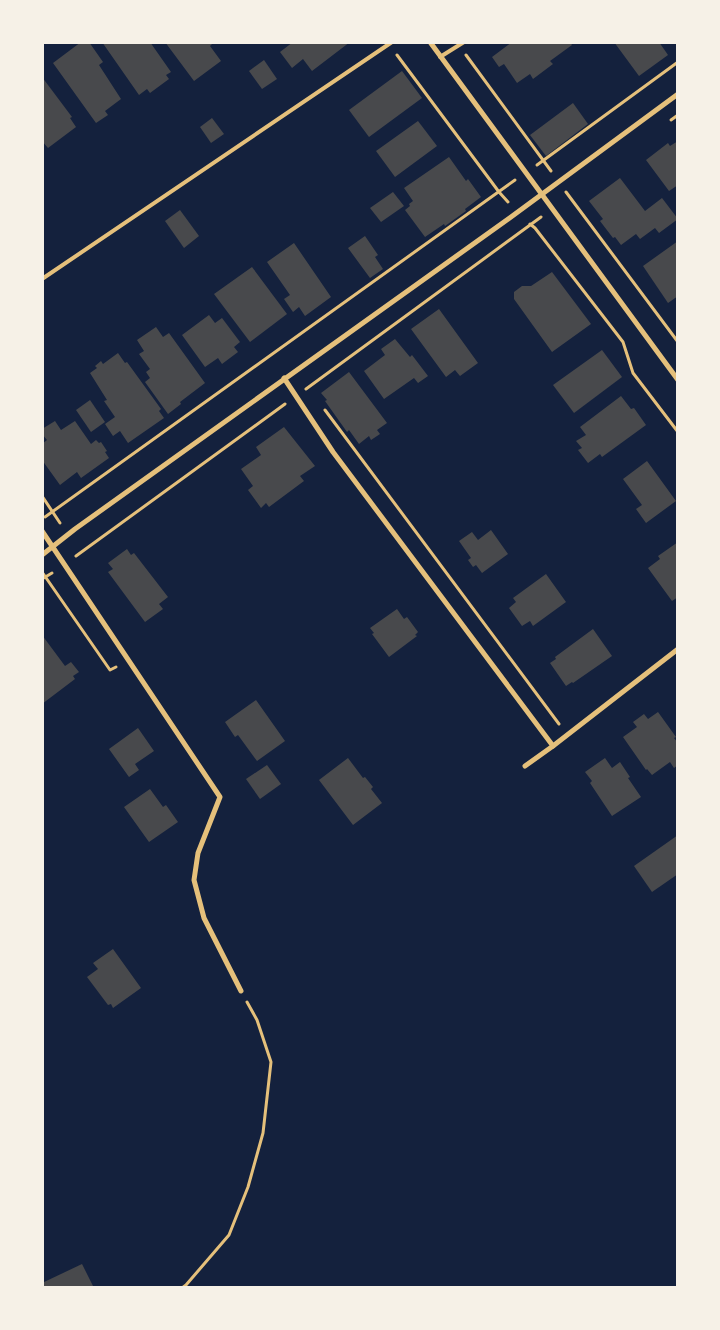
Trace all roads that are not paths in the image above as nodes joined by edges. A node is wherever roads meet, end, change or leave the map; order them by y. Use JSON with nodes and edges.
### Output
{"nodes":[{"id":1,"x":430,"y":42,"type":"edge"},
{"id":2,"x":464,"y":42,"type":"edge"},
{"id":3,"x":391,"y":44,"type":"edge"},
{"id":4,"x":440,"y":57,"type":"junction"},
{"id":5,"x":678,"y":94,"type":"edge"},
{"id":6,"x":542,"y":193,"type":"junction"},
{"id":7,"x":42,"y":279,"type":"edge"},
{"id":8,"x":284,"y":378,"type":"junction"},
{"id":9,"x":678,"y":380,"type":"edge"},
{"id":10,"x":42,"y":531,"type":"edge"},
{"id":11,"x":53,"y":547,"type":"junction"},
{"id":12,"x":42,"y":555,"type":"edge"},
{"id":13,"x":678,"y":649,"type":"edge"},
{"id":14,"x":554,"y":746,"type":"junction"},
{"id":15,"x":525,"y":766,"type":"dead end"},
{"id":16,"x":241,"y":991,"type":"road end"}],
"edges":[{"from":1,"to":4,"type":"street"},
{"from":2,"to":4,"type":"lane"},
{"from":3,"to":7,"type":"lane"},
{"from":4,"to":6,"type":"street"},
{"from":5,"to":6,"type":"street"},
{"from":6,"to":8,"type":"street"},
{"from":6,"to":9,"type":"street"},
{"from":8,"to":11,"type":"street"},
{"from":8,"to":14,"type":"street"},
{"from":10,"to":11,"type":"street"},
{"from":11,"to":12,"type":"street"},
{"from":11,"to":16,"type":"street"},
{"from":13,"to":14,"type":"street"},
{"from":14,"to":15,"type":"street"}]}
